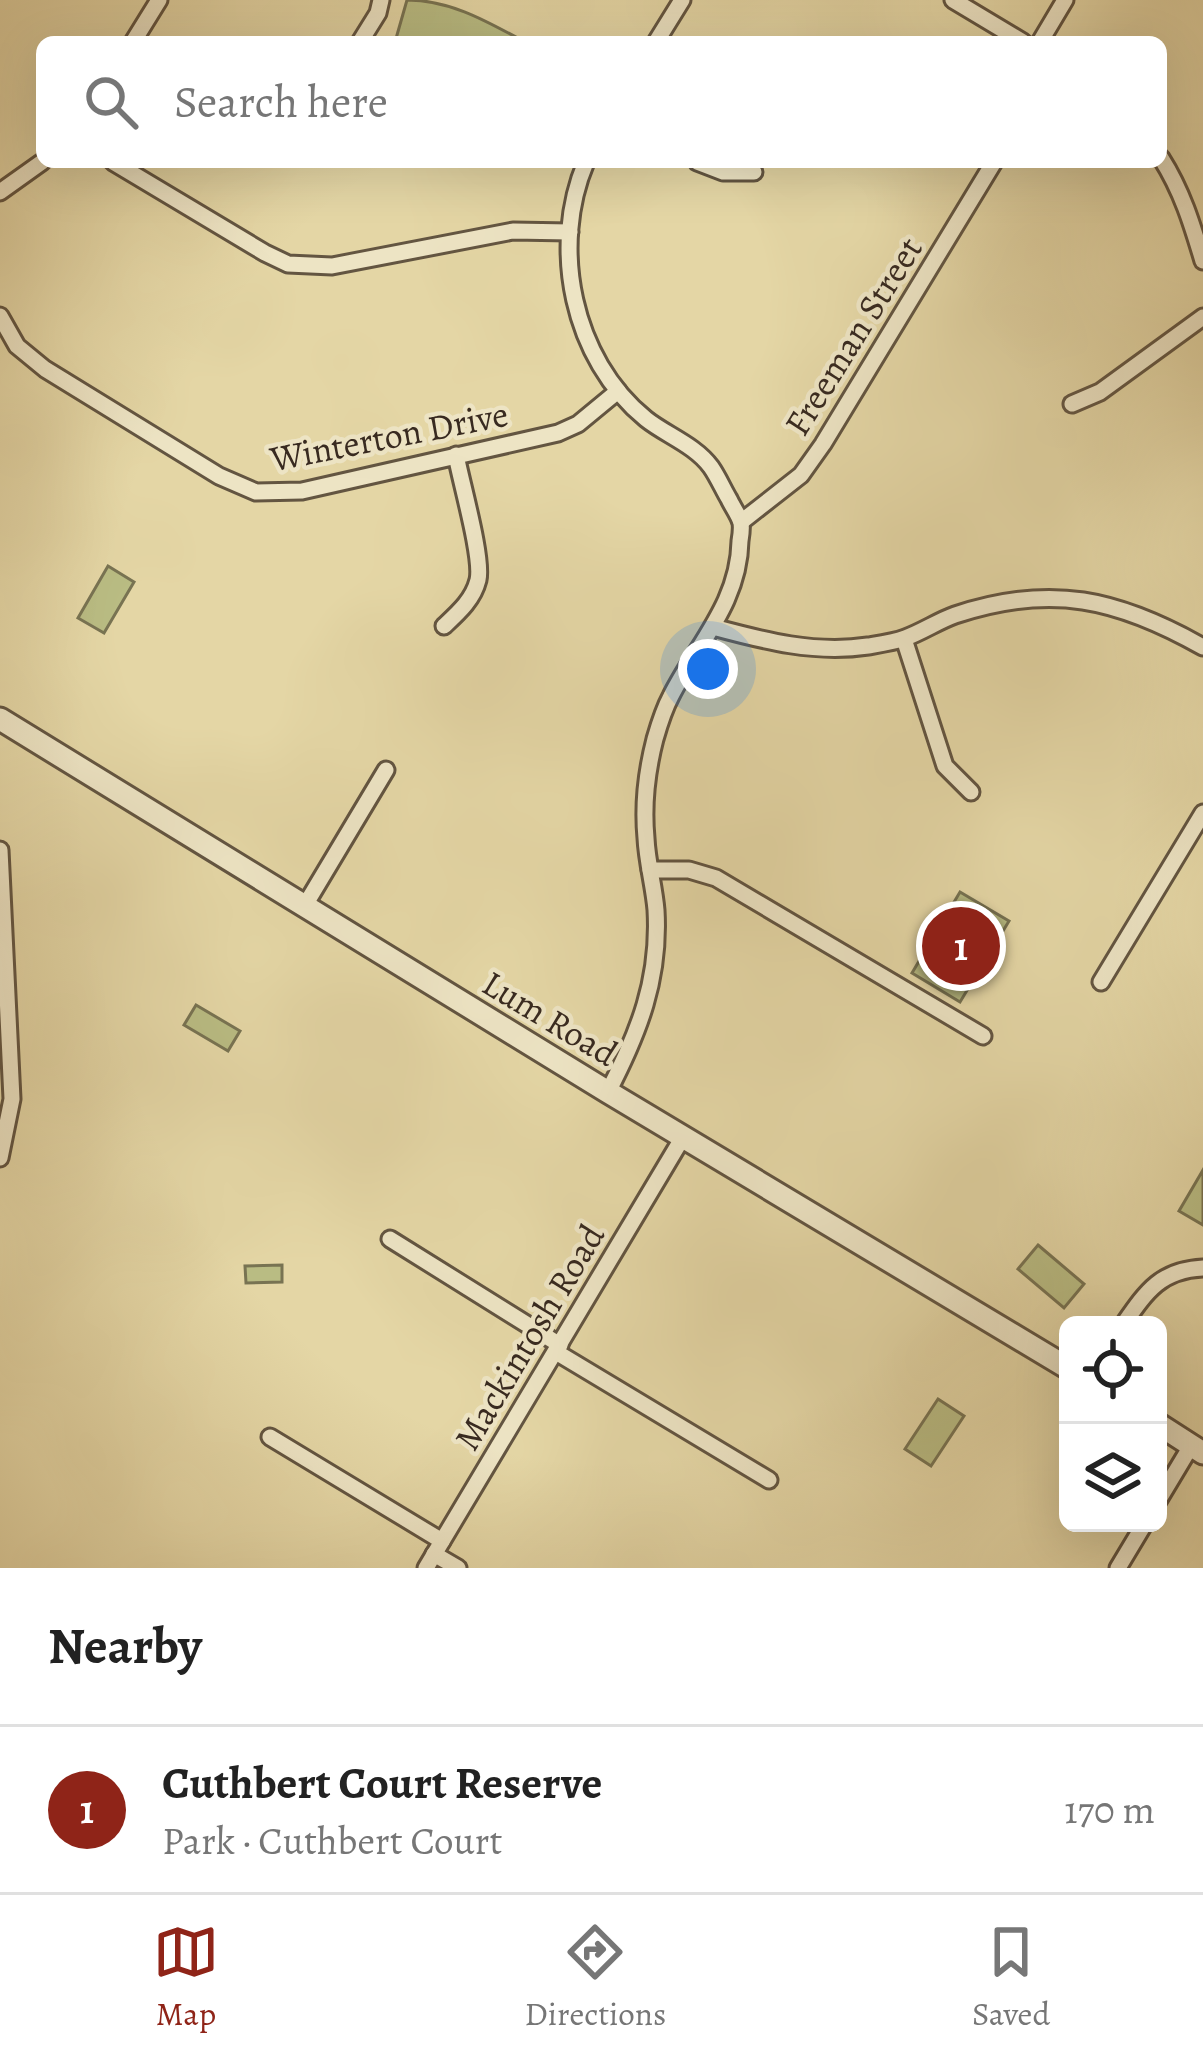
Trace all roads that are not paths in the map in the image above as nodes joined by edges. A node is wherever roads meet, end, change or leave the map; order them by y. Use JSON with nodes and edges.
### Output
{"nodes":[{"id":1,"x":159,"y":0,"type":"edge"},
{"id":2,"x":381,"y":0,"type":"edge"},
{"id":3,"x":682,"y":0,"type":"edge"},
{"id":4,"x":953,"y":0,"type":"edge"},
{"id":5,"x":1065,"y":0,"type":"edge"},
{"id":6,"x":137,"y":36,"type":"edge"},
{"id":7,"x":365,"y":36,"type":"edge"},
{"id":8,"x":660,"y":36,"type":"edge"},
{"id":9,"x":1013,"y":36,"type":"edge"},
{"id":10,"x":1044,"y":36,"type":"edge"},
{"id":11,"x":36,"y":166,"type":"edge"},
{"id":12,"x":123,"y":168,"type":"edge"},
{"id":13,"x":583,"y":168,"type":"edge"},
{"id":14,"x":713,"y":168,"type":"edge"},
{"id":15,"x":990,"y":168,"type":"edge"},
{"id":16,"x":1167,"y":168,"type":"edge"},
{"id":17,"x":754,"y":172,"type":"dead end"},
{"id":18,"x":0,"y":192,"type":"edge"},
{"id":19,"x":570,"y":232,"type":"junction"},
{"id":20,"x":1203,"y":261,"type":"edge"},
{"id":21,"x":0,"y":316,"type":"edge"},
{"id":22,"x":1203,"y":317,"type":"edge"},
{"id":23,"x":17,"y":346,"type":"junction"},
{"id":24,"x":0,"y":356,"type":"edge"},
{"id":25,"x":618,"y":391,"type":"junction"},
{"id":26,"x":1072,"y":404,"type":"dead end"},
{"id":27,"x":456,"y":455,"type":"junction"},
{"id":28,"x":741,"y":522,"type":"junction"},
{"id":29,"x":444,"y":626,"type":"dead end"},
{"id":30,"x":713,"y":627,"type":"junction"},
{"id":31,"x":904,"y":639,"type":"junction"},
{"id":32,"x":1203,"y":647,"type":"edge"},
{"id":33,"x":0,"y":719,"type":"edge"},
{"id":34,"x":386,"y":770,"type":"dead end"},
{"id":35,"x":971,"y":792,"type":"dead end"},
{"id":36,"x":1203,"y":813,"type":"edge"},
{"id":37,"x":0,"y":850,"type":"edge"},
{"id":38,"x":650,"y":870,"type":"junction"},
{"id":39,"x":304,"y":907,"type":"junction"},
{"id":40,"x":2,"y":925,"type":"edge"},
{"id":41,"x":1101,"y":982,"type":"dead end"},
{"id":42,"x":983,"y":1036,"type":"dead end"},
{"id":43,"x":608,"y":1092,"type":"junction"},
{"id":44,"x":683,"y":1137,"type":"junction"},
{"id":45,"x":0,"y":1158,"type":"edge"},
{"id":46,"x":390,"y":1239,"type":"dead end"},
{"id":47,"x":1203,"y":1268,"type":"edge"},
{"id":48,"x":1130,"y":1316,"type":"edge"},
{"id":49,"x":558,"y":1348,"type":"junction"},
{"id":50,"x":1059,"y":1363,"type":"edge"},
{"id":51,"x":1167,"y":1430,"type":"edge"},
{"id":52,"x":270,"y":1437,"type":"dead end"},
{"id":53,"x":1197,"y":1449,"type":"edge"},
{"id":54,"x":770,"y":1480,"type":"dead end"},
{"id":55,"x":1167,"y":1489,"type":"edge"},
{"id":56,"x":1139,"y":1532,"type":"edge"},
{"id":57,"x":434,"y":1554,"type":"edge"},
{"id":58,"x":458,"y":1568,"type":"edge"},
{"id":59,"x":1118,"y":1568,"type":"edge"}],
"edges":[{"from":1,"to":6,"type":"street"},
{"from":2,"to":7,"type":"street"},
{"from":3,"to":8,"type":"street"},
{"from":4,"to":9,"type":"street"},
{"from":5,"to":10,"type":"street"},
{"from":11,"to":18,"type":"street"},
{"from":12,"to":19,"type":"street"},
{"from":13,"to":19,"type":"street"},
{"from":14,"to":17,"type":"street"},
{"from":15,"to":28,"type":"street","name":"Freeman Street"},
{"from":16,"to":20,"type":"street"},
{"from":19,"to":25,"type":"street"},
{"from":21,"to":23,"type":"street","name":"Winterton Drive"},
{"from":22,"to":26,"type":"street"},
{"from":23,"to":24,"type":"street"},
{"from":23,"to":27,"type":"street","name":"Winterton Drive"},
{"from":25,"to":27,"type":"street","name":"Winterton Drive"},
{"from":25,"to":28,"type":"street"},
{"from":27,"to":29,"type":"street"},
{"from":28,"to":30,"type":"street"},
{"from":30,"to":31,"type":"street"},
{"from":30,"to":38,"type":"street"},
{"from":31,"to":32,"type":"street"},
{"from":31,"to":35,"type":"street"},
{"from":33,"to":39,"type":"street","name":"Lum Road"},
{"from":34,"to":39,"type":"street"},
{"from":36,"to":41,"type":"street"},
{"from":37,"to":40,"type":"street"},
{"from":38,"to":42,"type":"street"},
{"from":38,"to":43,"type":"street"},
{"from":39,"to":43,"type":"street","name":"Lum Road"},
{"from":40,"to":45,"type":"street"},
{"from":43,"to":44,"type":"street","name":"Lum Road"},
{"from":44,"to":49,"type":"street","name":"Mackintosh Road"},
{"from":44,"to":50,"type":"street","name":"Lum Road"},
{"from":46,"to":49,"type":"street"},
{"from":47,"to":48,"type":"street"},
{"from":49,"to":54,"type":"street"},
{"from":49,"to":57,"type":"street","name":"Mackintosh Road"},
{"from":51,"to":53,"type":"street"},
{"from":52,"to":57,"type":"street"},
{"from":53,"to":55,"type":"street"},
{"from":56,"to":59,"type":"street"},
{"from":57,"to":58,"type":"street"}]}
